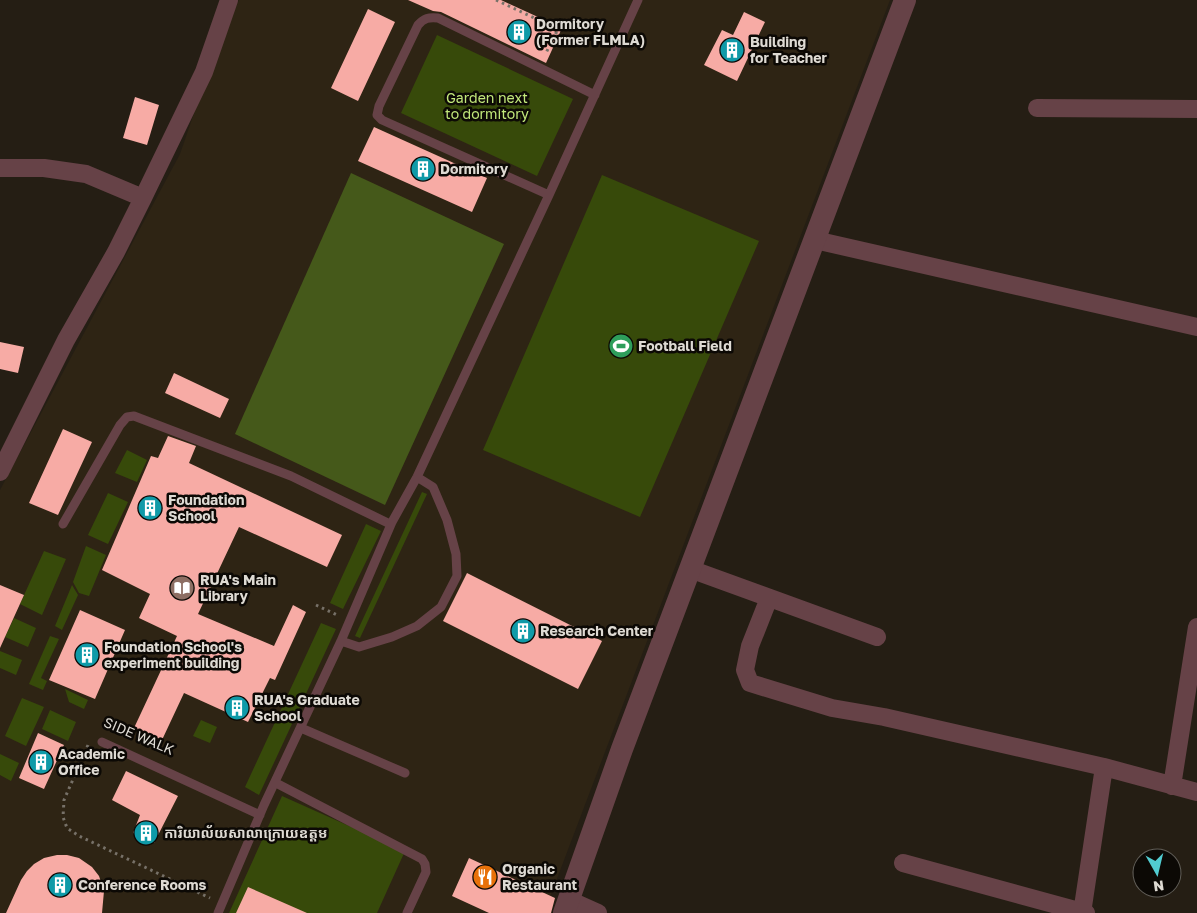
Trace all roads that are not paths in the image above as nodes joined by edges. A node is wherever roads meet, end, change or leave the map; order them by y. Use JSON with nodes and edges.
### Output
{"nodes":[{"id":1,"x":228,"y":0,"type":"edge"},
{"id":2,"x":638,"y":0,"type":"edge"},
{"id":3,"x":905,"y":0,"type":"edge"},
{"id":4,"x":595,"y":95,"type":"junction"},
{"id":5,"x":1037,"y":108,"type":"dead end"},
{"id":6,"x":1197,"y":109,"type":"edge"},
{"id":7,"x":0,"y":168,"type":"edge"},
{"id":8,"x":549,"y":195,"type":"junction"},
{"id":9,"x":143,"y":198,"type":"junction"},
{"id":10,"x":815,"y":240,"type":"junction"},
{"id":11,"x":1197,"y":327,"type":"edge"},
{"id":12,"x":0,"y":472,"type":"edge"},
{"id":13,"x":417,"y":477,"type":"junction"},
{"id":14,"x":63,"y":524,"type":"dead end"},
{"id":15,"x":390,"y":524,"type":"junction"},
{"id":16,"x":690,"y":569,"type":"junction"},
{"id":17,"x":770,"y":598,"type":"junction"},
{"id":18,"x":877,"y":636,"type":"dead end"},
{"id":19,"x":1196,"y":636,"type":"edge"},
{"id":20,"x":342,"y":641,"type":"junction"},
{"id":21,"x":301,"y":728,"type":"junction"},
{"id":22,"x":102,"y":742,"type":"dead end"},
{"id":23,"x":1104,"y":767,"type":"junction"},
{"id":24,"x":406,"y":773,"type":"dead end"},
{"id":25,"x":276,"y":783,"type":"junction"},
{"id":26,"x":1172,"y":786,"type":"junction"},
{"id":27,"x":1197,"y":792,"type":"edge"},
{"id":28,"x":260,"y":815,"type":"junction"},
{"id":29,"x":902,"y":863,"type":"dead end"},
{"id":30,"x":566,"y":907,"type":"edge"},
{"id":31,"x":218,"y":913,"type":"edge"},
{"id":32,"x":407,"y":913,"type":"edge"},
{"id":33,"x":598,"y":913,"type":"edge"},
{"id":34,"x":1084,"y":913,"type":"edge"}],
"edges":[{"from":1,"to":9,"type":"street"},
{"from":2,"to":4,"type":"lane"},
{"from":3,"to":10,"type":"street"},
{"from":4,"to":8,"type":"lane"},
{"from":4,"to":8,"type":"lane"},
{"from":5,"to":6,"type":"street"},
{"from":7,"to":9,"type":"street"},
{"from":8,"to":13,"type":"lane"},
{"from":9,"to":12,"type":"street"},
{"from":10,"to":11,"type":"street"},
{"from":10,"to":16,"type":"street"},
{"from":13,"to":15,"type":"lane"},
{"from":13,"to":20,"type":"lane"},
{"from":14,"to":15,"type":"lane"},
{"from":15,"to":20,"type":"lane"},
{"from":16,"to":17,"type":"street"},
{"from":16,"to":30,"type":"street"},
{"from":17,"to":18,"type":"street"},
{"from":17,"to":23,"type":"street"},
{"from":19,"to":26,"type":"street"},
{"from":20,"to":21,"type":"lane"},
{"from":21,"to":24,"type":"lane"},
{"from":21,"to":25,"type":"lane"},
{"from":22,"to":28,"type":"lane"},
{"from":23,"to":26,"type":"street"},
{"from":23,"to":34,"type":"street"},
{"from":25,"to":28,"type":"lane"},
{"from":25,"to":32,"type":"lane"},
{"from":26,"to":27,"type":"street"},
{"from":28,"to":31,"type":"lane"},
{"from":29,"to":34,"type":"street"},
{"from":30,"to":33,"type":"street"}]}
